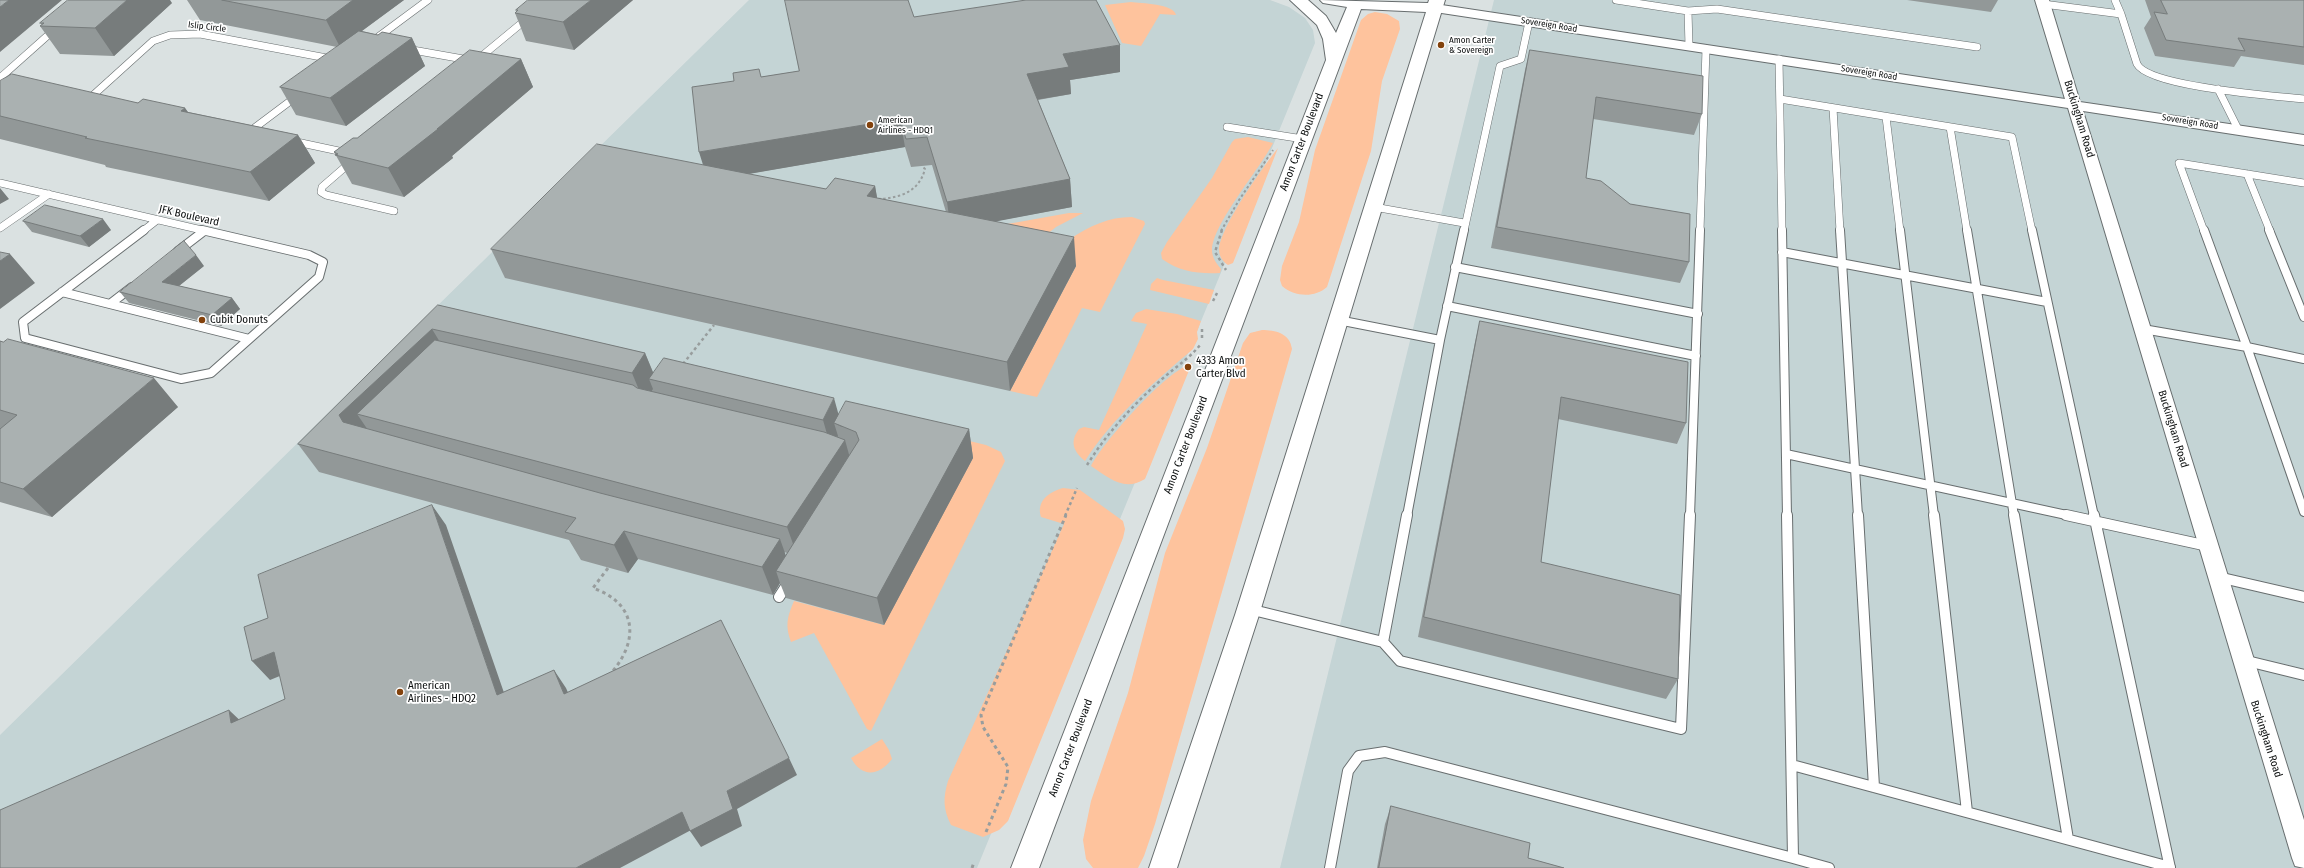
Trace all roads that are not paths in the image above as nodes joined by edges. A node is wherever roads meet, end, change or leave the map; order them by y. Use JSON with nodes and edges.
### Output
{"nodes":[{"id":1,"x":428,"y":0,"type":"edge"},
{"id":2,"x":1298,"y":0,"type":"edge"},
{"id":3,"x":1328,"y":0,"type":"edge"},
{"id":4,"x":1406,"y":0,"type":"edge"},
{"id":5,"x":1616,"y":0,"type":"edge"},
{"id":6,"x":2115,"y":0,"type":"edge"},
{"id":7,"x":1356,"y":2,"type":"edge"},
{"id":8,"x":2043,"y":2,"type":"edge"},
{"id":9,"x":1436,"y":4,"type":"edge"},
{"id":10,"x":1688,"y":11,"type":"junction"},
{"id":11,"x":533,"y":14,"type":"edge"},
{"id":12,"x":2121,"y":14,"type":"junction"},
{"id":13,"x":1529,"y":22,"type":"junction"},
{"id":14,"x":58,"y":26,"type":"edge"},
{"id":15,"x":378,"y":44,"type":"edge"},
{"id":16,"x":1689,"y":46,"type":"junction"},
{"id":17,"x":1976,"y":47,"type":"dead end"},
{"id":18,"x":400,"y":48,"type":"edge"},
{"id":19,"x":1706,"y":48,"type":"junction"},
{"id":20,"x":1779,"y":59,"type":"junction"},
{"id":21,"x":337,"y":60,"type":"edge"},
{"id":22,"x":1334,"y":60,"type":"junction"},
{"id":23,"x":475,"y":62,"type":"junction"},
{"id":24,"x":469,"y":66,"type":"edge"},
{"id":25,"x":2,"y":80,"type":"edge"},
{"id":26,"x":2218,"y":88,"type":"junction"},
{"id":27,"x":306,"y":90,"type":"edge"},
{"id":28,"x":90,"y":98,"type":"edge"},
{"id":29,"x":2304,"y":99,"type":"edge"},
{"id":30,"x":1780,"y":100,"type":"junction"},
{"id":31,"x":2075,"y":104,"type":"junction"},
{"id":32,"x":1833,"y":108,"type":"junction"},
{"id":33,"x":1886,"y":117,"type":"junction"},
{"id":34,"x":1227,"y":127,"type":"dead end"},
{"id":35,"x":1950,"y":127,"type":"junction"},
{"id":36,"x":2238,"y":129,"type":"junction"},
{"id":37,"x":263,"y":135,"type":"edge"},
{"id":38,"x":286,"y":140,"type":"edge"},
{"id":39,"x":1303,"y":140,"type":"junction"},
{"id":40,"x":2304,"y":140,"type":"edge"},
{"id":41,"x":2247,"y":174,"type":"junction"},
{"id":42,"x":0,"y":183,"type":"edge"},
{"id":43,"x":2304,"y":183,"type":"edge"},
{"id":44,"x":49,"y":194,"type":"junction"},
{"id":45,"x":1374,"y":206,"type":"junction"},
{"id":46,"x":394,"y":211,"type":"dead end"},
{"id":47,"x":157,"y":220,"type":"junction"},
{"id":48,"x":1464,"y":223,"type":"junction"},
{"id":49,"x":0,"y":228,"type":"edge"},
{"id":50,"x":204,"y":231,"type":"junction"},
{"id":51,"x":1782,"y":252,"type":"junction"},
{"id":52,"x":172,"y":255,"type":"edge"},
{"id":53,"x":1843,"y":264,"type":"junction"},
{"id":54,"x":1455,"y":267,"type":"junction"},
{"id":55,"x":1905,"y":275,"type":"junction"},
{"id":56,"x":141,"y":280,"type":"edge"},
{"id":57,"x":1977,"y":289,"type":"junction"},
{"id":58,"x":62,"y":292,"type":"junction"},
{"id":59,"x":2047,"y":302,"type":"junction"},
{"id":60,"x":110,"y":304,"type":"junction"},
{"id":61,"x":1447,"y":306,"type":"junction"},
{"id":62,"x":1698,"y":314,"type":"junction"},
{"id":63,"x":2304,"y":317,"type":"edge"},
{"id":64,"x":1338,"y":320,"type":"junction"},
{"id":65,"x":2143,"y":328,"type":"junction"},
{"id":66,"x":249,"y":339,"type":"junction"},
{"id":67,"x":1440,"y":340,"type":"junction"},
{"id":68,"x":2247,"y":347,"type":"junction"},
{"id":69,"x":1696,"y":356,"type":"junction"},
{"id":70,"x":2304,"y":359,"type":"edge"},
{"id":71,"x":1786,"y":454,"type":"junction"},
{"id":72,"x":1855,"y":469,"type":"junction"},
{"id":73,"x":1931,"y":485,"type":"junction"},
{"id":74,"x":2013,"y":503,"type":"junction"},
{"id":75,"x":2304,"y":512,"type":"edge"},
{"id":76,"x":2095,"y":520,"type":"junction"},
{"id":77,"x":2208,"y":546,"type":"junction"},
{"id":78,"x":796,"y":570,"type":"edge"},
{"id":79,"x":2217,"y":576,"type":"junction"},
{"id":80,"x":779,"y":597,"type":"edge"},
{"id":81,"x":2304,"y":597,"type":"edge"},
{"id":82,"x":1249,"y":608,"type":"junction"},
{"id":83,"x":1383,"y":642,"type":"junction"},
{"id":84,"x":2242,"y":659,"type":"junction"},
{"id":85,"x":2304,"y":675,"type":"edge"},
{"id":86,"x":1792,"y":765,"type":"junction"},
{"id":87,"x":1874,"y":787,"type":"junction"},
{"id":88,"x":1967,"y":812,"type":"junction"},
{"id":89,"x":2068,"y":839,"type":"junction"},
{"id":90,"x":1793,"y":858,"type":"junction"},
{"id":91,"x":2304,"y":858,"type":"edge"},
{"id":92,"x":2170,"y":867,"type":"edge"},
{"id":93,"x":1025,"y":868,"type":"edge"},
{"id":94,"x":1163,"y":868,"type":"edge"},
{"id":95,"x":1330,"y":868,"type":"edge"},
{"id":96,"x":1829,"y":868,"type":"edge"}],
"edges":[{"from":1,"to":15,"type":"lane"},
{"from":2,"to":22,"type":"street"},
{"from":3,"to":7,"type":"street","name":"Sovereign Road"},
{"from":4,"to":9,"type":"street","name":"Sovereign Road"},
{"from":5,"to":10,"type":"lane"},
{"from":6,"to":12,"type":"lane"},
{"from":7,"to":9,"type":"street","name":"Sovereign Road"},
{"from":7,"to":22,"type":"street","name":"Amon Carter Boulevard"},
{"from":8,"to":12,"type":"lane"},
{"from":8,"to":31,"type":"street","name":"Buckingham Road"},
{"from":9,"to":13,"type":"street","name":"Sovereign Road"},
{"from":9,"to":45,"type":"street"},
{"from":10,"to":16,"type":"lane"},
{"from":10,"to":17,"type":"lane"},
{"from":11,"to":23,"type":"lane"},
{"from":12,"to":26,"type":"lane"},
{"from":13,"to":16,"type":"street","name":"Sovereign Road"},
{"from":13,"to":48,"type":"lane"},
{"from":14,"to":25,"type":"lane"},
{"from":16,"to":19,"type":"street","name":"Sovereign Road"},
{"from":18,"to":23,"type":"lane"},
{"from":19,"to":20,"type":"street","name":"Sovereign Road"},
{"from":19,"to":62,"type":"lane"},
{"from":20,"to":30,"type":"lane"},
{"from":20,"to":31,"type":"street","name":"Sovereign Road"},
{"from":21,"to":28,"type":"lane","name":"Islip Circle"},
{"from":22,"to":39,"type":"street","name":"Amon Carter Boulevard"},
{"from":23,"to":24,"type":"lane"},
{"from":26,"to":29,"type":"lane"},
{"from":26,"to":36,"type":"lane"},
{"from":27,"to":37,"type":"lane"},
{"from":30,"to":32,"type":"lane"},
{"from":30,"to":51,"type":"lane"},
{"from":31,"to":36,"type":"street","name":"Sovereign Road"},
{"from":31,"to":65,"type":"street","name":"Buckingham Road"},
{"from":32,"to":33,"type":"lane"},
{"from":32,"to":53,"type":"lane"},
{"from":33,"to":35,"type":"lane"},
{"from":33,"to":55,"type":"lane"},
{"from":34,"to":39,"type":"lane"},
{"from":35,"to":57,"type":"lane"},
{"from":35,"to":59,"type":"lane"},
{"from":36,"to":40,"type":"street","name":"Sovereign Road"},
{"from":38,"to":46,"type":"lane"},
{"from":39,"to":93,"type":"street","name":"Amon Carter Boulevard"},
{"from":41,"to":43,"type":"lane"},
{"from":41,"to":63,"type":"lane"},
{"from":41,"to":68,"type":"lane"},
{"from":42,"to":44,"type":"lane","name":"JFK Boulevard"},
{"from":44,"to":47,"type":"lane","name":"JFK Boulevard"},
{"from":44,"to":49,"type":"lane"},
{"from":45,"to":48,"type":"lane"},
{"from":45,"to":64,"type":"street"},
{"from":47,"to":50,"type":"lane","name":"JFK Boulevard"},
{"from":47,"to":58,"type":"lane"},
{"from":48,"to":54,"type":"lane"},
{"from":50,"to":52,"type":"lane"},
{"from":50,"to":66,"type":"lane","name":"JFK Boulevard"},
{"from":51,"to":53,"type":"lane"},
{"from":51,"to":71,"type":"lane"},
{"from":53,"to":55,"type":"lane"},
{"from":53,"to":72,"type":"lane"},
{"from":54,"to":61,"type":"lane"},
{"from":54,"to":62,"type":"lane"},
{"from":55,"to":57,"type":"lane"},
{"from":55,"to":73,"type":"lane"},
{"from":56,"to":60,"type":"lane"},
{"from":57,"to":59,"type":"lane"},
{"from":57,"to":74,"type":"lane"},
{"from":58,"to":60,"type":"lane"},
{"from":58,"to":66,"type":"lane"},
{"from":59,"to":76,"type":"lane"},
{"from":60,"to":66,"type":"lane"},
{"from":61,"to":67,"type":"lane"},
{"from":61,"to":69,"type":"lane"},
{"from":62,"to":69,"type":"lane"},
{"from":64,"to":67,"type":"lane"},
{"from":64,"to":82,"type":"street"},
{"from":65,"to":68,"type":"lane"},
{"from":65,"to":77,"type":"street","name":"Buckingham Road"},
{"from":67,"to":83,"type":"lane"},
{"from":68,"to":70,"type":"lane"},
{"from":68,"to":75,"type":"lane"},
{"from":69,"to":83,"type":"lane"},
{"from":71,"to":72,"type":"lane"},
{"from":71,"to":86,"type":"lane"},
{"from":72,"to":73,"type":"lane"},
{"from":72,"to":87,"type":"lane"},
{"from":73,"to":74,"type":"lane"},
{"from":73,"to":88,"type":"lane"},
{"from":74,"to":76,"type":"lane"},
{"from":74,"to":89,"type":"lane"},
{"from":76,"to":77,"type":"lane"},
{"from":76,"to":92,"type":"lane"},
{"from":77,"to":79,"type":"street","name":"Buckingham Road"},
{"from":78,"to":80,"type":"lane"},
{"from":79,"to":81,"type":"lane"},
{"from":79,"to":84,"type":"street","name":"Buckingham Road"},
{"from":82,"to":83,"type":"lane"},
{"from":82,"to":94,"type":"street"},
{"from":84,"to":85,"type":"lane"},
{"from":84,"to":91,"type":"street","name":"Buckingham Road"},
{"from":86,"to":87,"type":"lane"},
{"from":86,"to":90,"type":"lane"},
{"from":87,"to":88,"type":"lane"},
{"from":88,"to":89,"type":"lane"},
{"from":89,"to":92,"type":"lane"},
{"from":90,"to":95,"type":"lane"},
{"from":90,"to":96,"type":"lane"}]}
